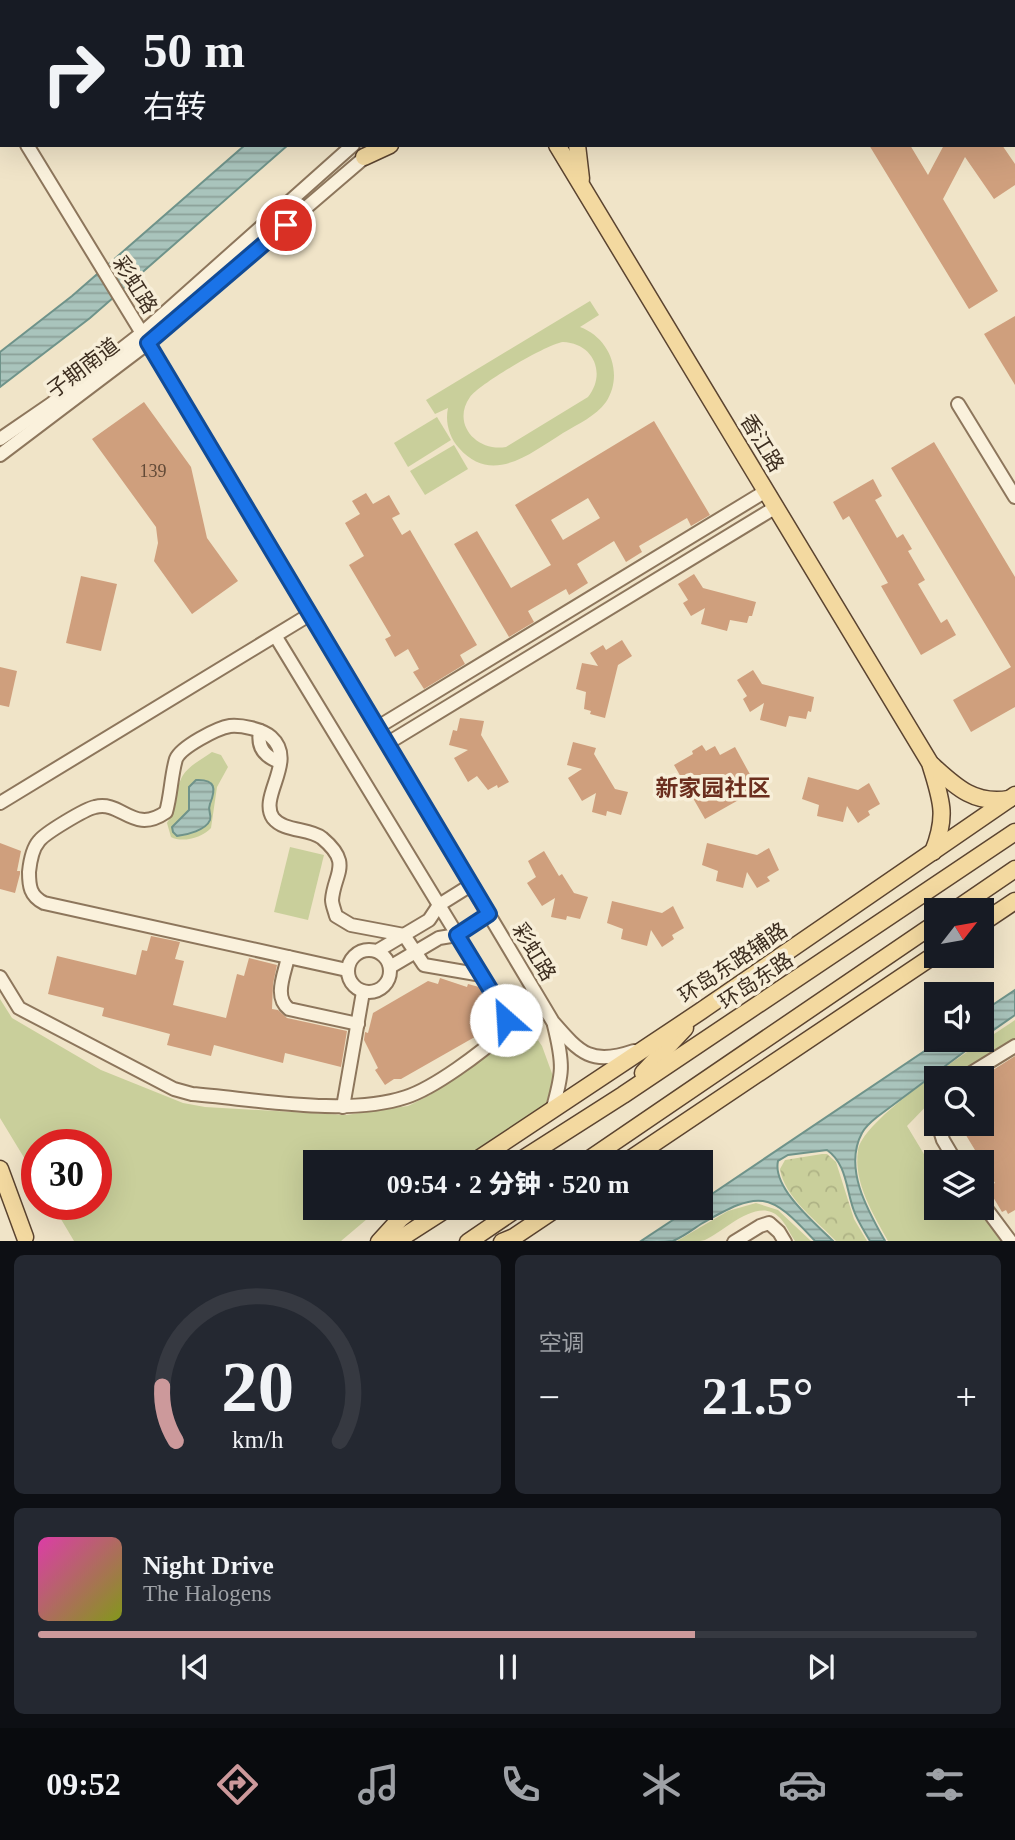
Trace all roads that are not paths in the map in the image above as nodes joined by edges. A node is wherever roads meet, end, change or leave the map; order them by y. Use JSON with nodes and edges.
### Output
{"nodes":[{"id":1,"x":28,"y":147,"type":"edge"},
{"id":2,"x":380,"y":147,"type":"edge"},
{"id":3,"x":558,"y":147,"type":"edge"},
{"id":4,"x":577,"y":147,"type":"edge"},
{"id":5,"x":359,"y":151,"type":"edge"},
{"id":6,"x":581,"y":185,"type":"junction"},
{"id":7,"x":145,"y":338,"type":"junction"},
{"id":8,"x":958,"y":404,"type":"dead end"},
{"id":9,"x":0,"y":439,"type":"edge"},
{"id":10,"x":0,"y":454,"type":"edge"},
{"id":11,"x":766,"y":491,"type":"junction"},
{"id":12,"x":1015,"y":497,"type":"edge"},
{"id":13,"x":776,"y":507,"type":"junction"},
{"id":14,"x":309,"y":615,"type":"junction"},
{"id":15,"x":276,"y":637,"type":"junction"},
{"id":16,"x":378,"y":727,"type":"junction"},
{"id":17,"x":388,"y":743,"type":"junction"},
{"id":18,"x":930,"y":763,"type":"junction"},
{"id":19,"x":1012,"y":797,"type":"edge"},
{"id":20,"x":0,"y":803,"type":"edge"},
{"id":21,"x":1015,"y":832,"type":"edge"},
{"id":22,"x":933,"y":852,"type":"junction"},
{"id":23,"x":1015,"y":869,"type":"edge"},
{"id":24,"x":471,"y":885,"type":"junction"},
{"id":25,"x":973,"y":898,"type":"edge"},
{"id":26,"x":1015,"y":901,"type":"edge"},
{"id":27,"x":439,"y":905,"type":"junction"},
{"id":28,"x":489,"y":914,"type":"junction"},
{"id":29,"x":994,"y":915,"type":"edge"},
{"id":30,"x":924,"y":931,"type":"edge"},
{"id":31,"x":404,"y":935,"type":"junction"},
{"id":32,"x":457,"y":935,"type":"junction"},
{"id":33,"x":377,"y":951,"type":"junction"},
{"id":34,"x":415,"y":952,"type":"junction"},
{"id":35,"x":288,"y":957,"type":"junction"},
{"id":36,"x":924,"y":962,"type":"edge"},
{"id":37,"x":390,"y":967,"type":"junction"},
{"id":38,"x":347,"y":970,"type":"junction"},
{"id":39,"x":482,"y":975,"type":"junction"},
{"id":40,"x":0,"y":977,"type":"edge"},
{"id":41,"x":363,"y":992,"type":"junction"},
{"id":42,"x":701,"y":1011,"type":"junction"},
{"id":43,"x":554,"y":1022,"type":"junction"},
{"id":44,"x":358,"y":1024,"type":"junction"},
{"id":45,"x":1015,"y":1046,"type":"edge"},
{"id":46,"x":644,"y":1048,"type":"junction"},
{"id":47,"x":982,"y":1066,"type":"edge"},
{"id":48,"x":623,"y":1095,"type":"junction"},
{"id":49,"x":343,"y":1107,"type":"junction"},
{"id":50,"x":552,"y":1111,"type":"junction"},
{"id":51,"x":492,"y":1150,"type":"edge"},
{"id":52,"x":537,"y":1150,"type":"edge"},
{"id":53,"x":603,"y":1150,"type":"edge"},
{"id":54,"x":644,"y":1150,"type":"edge"},
{"id":55,"x":0,"y":1169,"type":"edge"},
{"id":56,"x":0,"y":1195,"type":"edge"},
{"id":57,"x":994,"y":1219,"type":"edge"},
{"id":58,"x":399,"y":1220,"type":"edge"},
{"id":59,"x":428,"y":1220,"type":"edge"},
{"id":60,"x":500,"y":1220,"type":"edge"},
{"id":61,"x":540,"y":1220,"type":"edge"},
{"id":62,"x":27,"y":1239,"type":"edge"},
{"id":63,"x":785,"y":1240,"type":"edge"},
{"id":64,"x":379,"y":1241,"type":"edge"},
{"id":65,"x":395,"y":1241,"type":"edge"},
{"id":66,"x":468,"y":1241,"type":"edge"},
{"id":67,"x":502,"y":1241,"type":"edge"},
{"id":68,"x":734,"y":1241,"type":"edge"},
{"id":69,"x":1011,"y":1241,"type":"edge"}],
"edges":[{"from":1,"to":7,"type":"street","name":"彩虹路"},
{"from":2,"to":5,"type":"main road"},
{"from":3,"to":6,"type":"main road","name":"香江路"},
{"from":4,"to":6,"type":"main road"},
{"from":5,"to":7,"type":"street","name":"子期南道"},
{"from":6,"to":11,"type":"main road","name":"香江路"},
{"from":7,"to":9,"type":"street","name":"子期南道"},
{"from":7,"to":10,"type":"street","name":"子期南道"},
{"from":7,"to":14,"type":"street","name":"彩虹路"},
{"from":8,"to":12,"type":"street"},
{"from":11,"to":13,"type":"main road","name":"香江路"},
{"from":11,"to":16,"type":"street"},
{"from":13,"to":17,"type":"street"},
{"from":13,"to":18,"type":"main road","name":"香江路"},
{"from":14,"to":15,"type":"street"},
{"from":14,"to":16,"type":"street","name":"彩虹路"},
{"from":15,"to":20,"type":"street"},
{"from":15,"to":27,"type":"street"},
{"from":16,"to":17,"type":"street","name":"彩虹路"},
{"from":17,"to":24,"type":"street","name":"彩虹路"},
{"from":18,"to":19,"type":"main road"},
{"from":18,"to":22,"type":"main road"},
{"from":19,"to":22,"type":"main road","name":"环岛东路辅路"},
{"from":21,"to":48,"type":"main road","name":"环岛东路"},
{"from":22,"to":42,"type":"main road","name":"环岛东路辅路"},
{"from":23,"to":25,"type":"main road"},
{"from":24,"to":27,"type":"street"},
{"from":24,"to":28,"type":"street","name":"彩虹路"},
{"from":26,"to":29,"type":"main road"},
{"from":27,"to":31,"type":"street"},
{"from":27,"to":32,"type":"street"},
{"from":28,"to":32,"type":"street"},
{"from":28,"to":43,"type":"street","name":"彩虹路"},
{"from":30,"to":53,"type":"main road"},
{"from":31,"to":33,"type":"street"},
{"from":31,"to":34,"type":"street"},
{"from":31,"to":35,"type":"street"},
{"from":32,"to":34,"type":"street"},
{"from":32,"to":39,"type":"street"},
{"from":33,"to":37,"type":"street"},
{"from":33,"to":38,"type":"street"},
{"from":34,"to":37,"type":"street"},
{"from":34,"to":39,"type":"street"},
{"from":35,"to":38,"type":"street"},
{"from":35,"to":44,"type":"street"},
{"from":36,"to":54,"type":"main road"},
{"from":37,"to":41,"type":"street"},
{"from":38,"to":41,"type":"street"},
{"from":39,"to":49,"type":"street"},
{"from":40,"to":49,"type":"street"},
{"from":41,"to":44,"type":"street"},
{"from":42,"to":46,"type":"main road","name":"环岛东路辅路"},
{"from":42,"to":48,"type":"main road"},
{"from":43,"to":46,"type":"street"},
{"from":43,"to":50,"type":"street"},
{"from":44,"to":49,"type":"street"},
{"from":45,"to":47,"type":"street"},
{"from":46,"to":50,"type":"main road","name":"环岛东路辅路"},
{"from":48,"to":52,"type":"main road","name":"环岛东路"},
{"from":50,"to":51,"type":"main road","name":"环岛东路辅路"},
{"from":55,"to":62,"type":"main road"},
{"from":56,"to":62,"type":"main road"},
{"from":57,"to":69,"type":"street"},
{"from":58,"to":64,"type":"main road"},
{"from":59,"to":65,"type":"main road"},
{"from":60,"to":66,"type":"main road"},
{"from":61,"to":67,"type":"main road"},
{"from":63,"to":68,"type":"street"}]}
